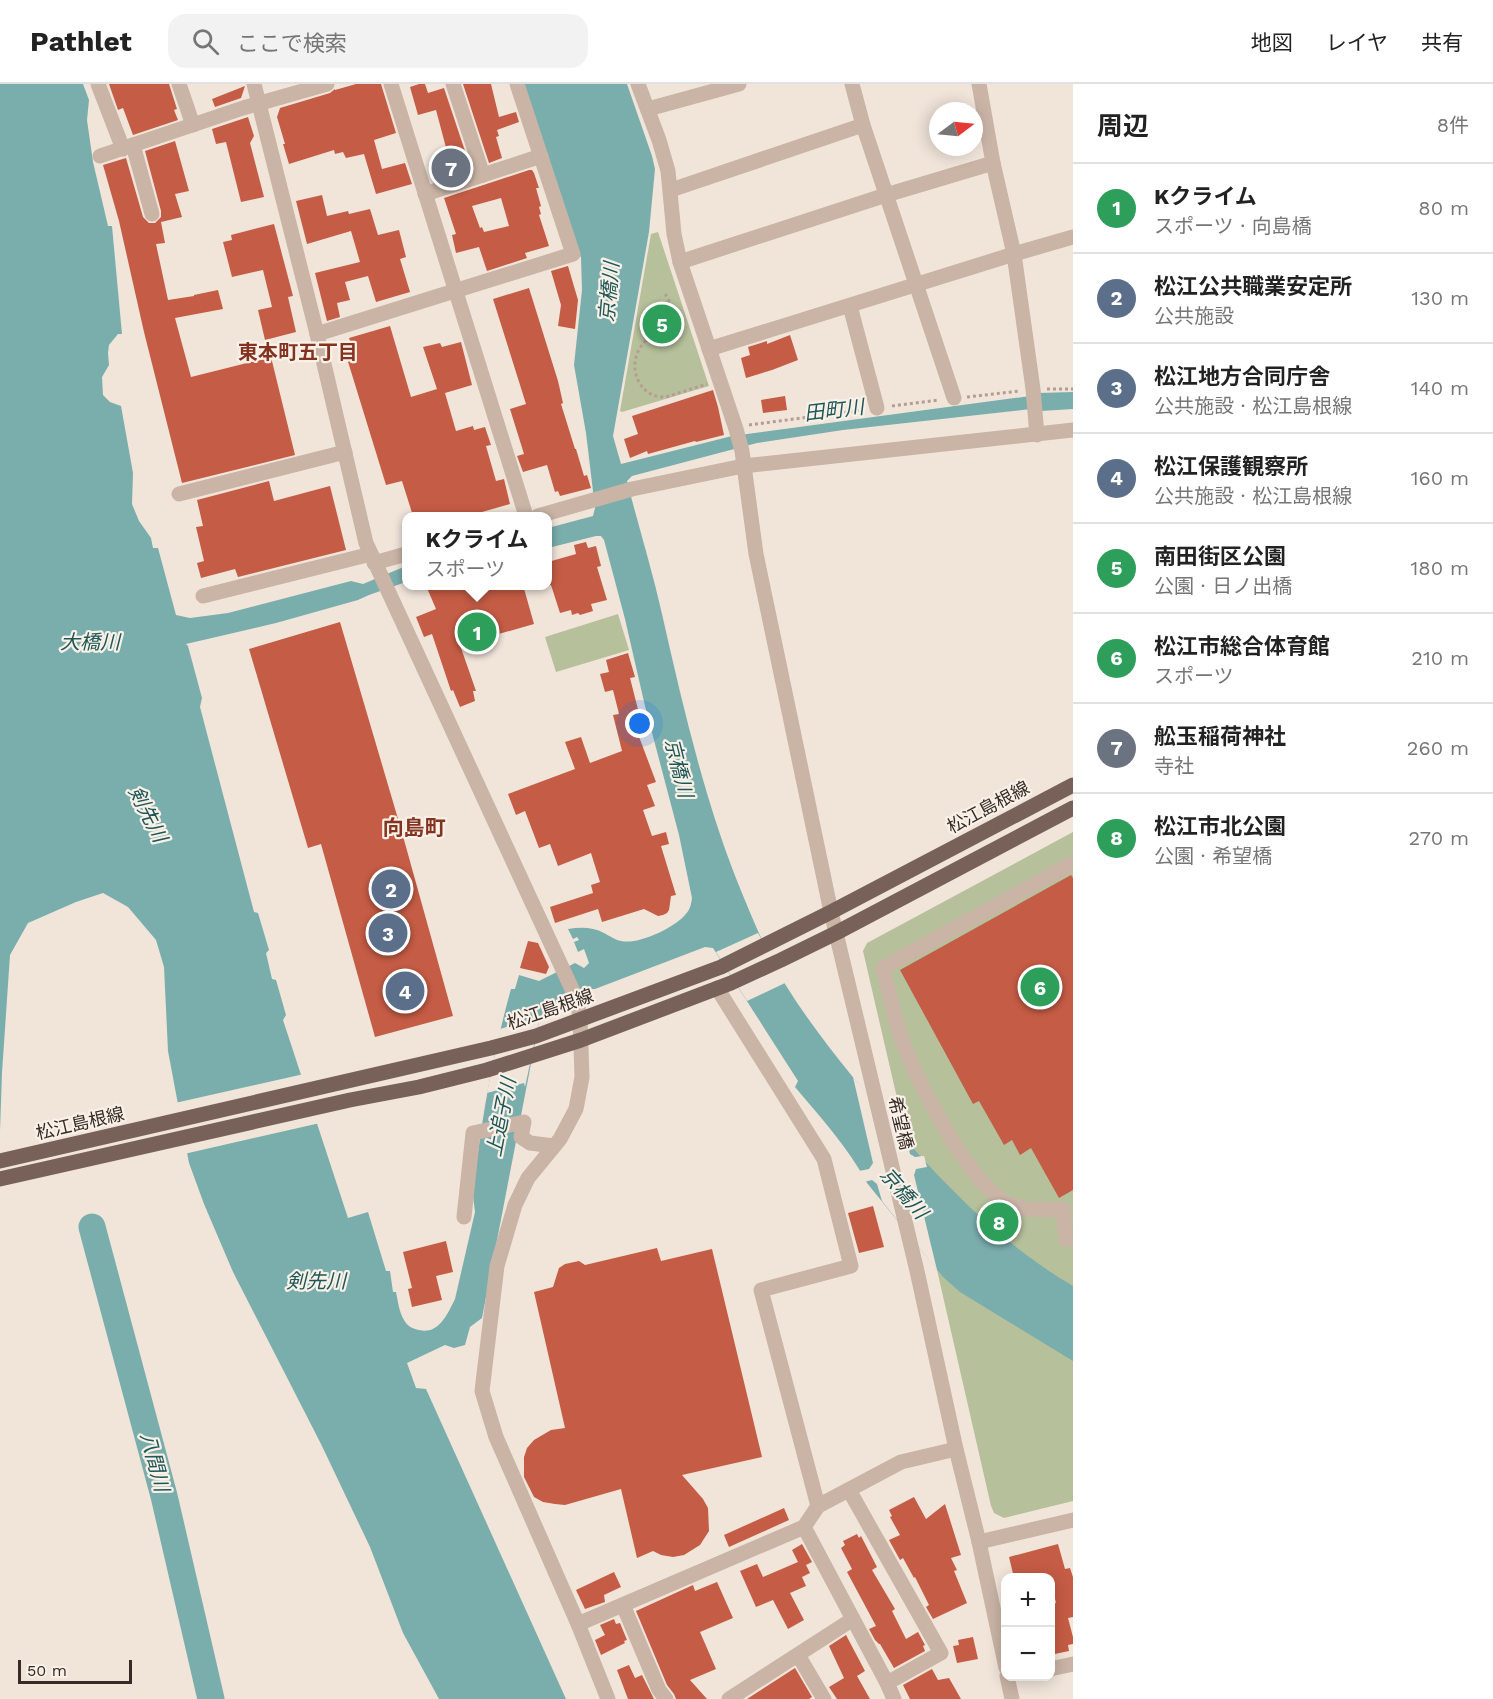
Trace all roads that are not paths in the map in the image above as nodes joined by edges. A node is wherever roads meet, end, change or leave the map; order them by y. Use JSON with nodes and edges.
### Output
{"nodes":[{"id":1,"x":99,"y":84,"type":"edge"},
{"id":2,"x":178,"y":84,"type":"edge"},
{"id":3,"x":254,"y":84,"type":"edge"},
{"id":4,"x":327,"y":84,"type":"edge"},
{"id":5,"x":392,"y":84,"type":"edge"},
{"id":6,"x":453,"y":84,"type":"edge"},
{"id":7,"x":517,"y":84,"type":"edge"},
{"id":8,"x":638,"y":84,"type":"edge"},
{"id":9,"x":739,"y":84,"type":"edge"},
{"id":10,"x":852,"y":84,"type":"edge"},
{"id":11,"x":979,"y":84,"type":"edge"},
{"id":12,"x":259,"y":104,"type":"junction"},
{"id":13,"x":648,"y":109,"type":"junction"},
{"id":14,"x":193,"y":125,"type":"junction"},
{"id":15,"x":863,"y":125,"type":"junction"},
{"id":16,"x":128,"y":147,"type":"junction"},
{"id":17,"x":100,"y":156,"type":"dead end"},
{"id":18,"x":541,"y":156,"type":"junction"},
{"id":19,"x":993,"y":163,"type":"junction"},
{"id":20,"x":483,"y":175,"type":"junction"},
{"id":21,"x":671,"y":190,"type":"junction"},
{"id":22,"x":425,"y":194,"type":"junction"},
{"id":23,"x":886,"y":195,"type":"junction"},
{"id":24,"x":152,"y":214,"type":"dead end"},
{"id":25,"x":1073,"y":237,"type":"edge"},
{"id":26,"x":1014,"y":254,"type":"junction"},
{"id":27,"x":680,"y":262,"type":"junction"},
{"id":28,"x":916,"y":286,"type":"junction"},
{"id":29,"x":456,"y":292,"type":"junction"},
{"id":30,"x":850,"y":306,"type":"junction"},
{"id":31,"x":317,"y":334,"type":"junction"},
{"id":32,"x":709,"y":349,"type":"junction"},
{"id":33,"x":954,"y":398,"type":"road end"},
{"id":34,"x":877,"y":408,"type":"road end"},
{"id":35,"x":1072,"y":434,"type":"edge"},
{"id":36,"x":1037,"y":435,"type":"junction"},
{"id":37,"x":345,"y":452,"type":"junction"},
{"id":38,"x":742,"y":458,"type":"junction"},
{"id":39,"x":179,"y":494,"type":"dead end"},
{"id":40,"x":525,"y":512,"type":"edge"},
{"id":41,"x":552,"y":512,"type":"edge"},
{"id":42,"x":402,"y":555,"type":"edge"},
{"id":43,"x":375,"y":562,"type":"junction"},
{"id":44,"x":203,"y":596,"type":"dead end"},
{"id":45,"x":1073,"y":785,"type":"edge"},
{"id":46,"x":1073,"y":808,"type":"edge"},
{"id":47,"x":1073,"y":863,"type":"edge"},
{"id":48,"x":831,"y":912,"type":"junction"},
{"id":49,"x":836,"y":933,"type":"junction"},
{"id":50,"x":724,"y":986,"type":"junction"},
{"id":51,"x":580,"y":1019,"type":"junction"},
{"id":52,"x":581,"y":1040,"type":"junction"},
{"id":53,"x":554,"y":1146,"type":"junction"},
{"id":54,"x":0,"y":1161,"type":"edge"},
{"id":55,"x":0,"y":1179,"type":"edge"},
{"id":56,"x":1068,"y":1208,"type":"edge"},
{"id":57,"x":464,"y":1217,"type":"dead end"},
{"id":58,"x":1066,"y":1240,"type":"dead end"},
{"id":59,"x":956,"y":1449,"type":"junction"},
{"id":60,"x":849,"y":1490,"type":"junction"},
{"id":61,"x":818,"y":1506,"type":"junction"},
{"id":62,"x":1073,"y":1520,"type":"edge"},
{"id":63,"x":804,"y":1527,"type":"junction"},
{"id":64,"x":980,"y":1542,"type":"junction"},
{"id":65,"x":623,"y":1605,"type":"junction"},
{"id":66,"x":854,"y":1618,"type":"junction"},
{"id":67,"x":578,"y":1624,"type":"junction"},
{"id":68,"x":1001,"y":1638,"type":"edge"},
{"id":69,"x":798,"y":1655,"type":"junction"},
{"id":70,"x":1073,"y":1664,"type":"edge"},
{"id":71,"x":1055,"y":1668,"type":"edge"},
{"id":72,"x":1010,"y":1681,"type":"edge"},
{"id":73,"x":887,"y":1683,"type":"junction"},
{"id":74,"x":746,"y":1695,"type":"edge"},
{"id":75,"x":608,"y":1699,"type":"edge"},
{"id":76,"x":666,"y":1699,"type":"edge"},
{"id":77,"x":729,"y":1699,"type":"edge"},
{"id":78,"x":824,"y":1699,"type":"edge"},
{"id":79,"x":894,"y":1699,"type":"edge"},
{"id":80,"x":1012,"y":1699,"type":"edge"}],
"edges":[{"from":1,"to":16,"type":"street"},
{"from":2,"to":14,"type":"street"},
{"from":3,"to":12,"type":"street"},
{"from":4,"to":12,"type":"street"},
{"from":5,"to":22,"type":"street"},
{"from":6,"to":20,"type":"street"},
{"from":7,"to":18,"type":"street"},
{"from":8,"to":13,"type":"street","name":"希望橋"},
{"from":9,"to":13,"type":"street"},
{"from":10,"to":15,"type":"street"},
{"from":11,"to":19,"type":"street"},
{"from":12,"to":14,"type":"street"},
{"from":12,"to":31,"type":"street"},
{"from":13,"to":21,"type":"street","name":"希望橋"},
{"from":14,"to":16,"type":"street"},
{"from":15,"to":21,"type":"street"},
{"from":15,"to":23,"type":"street"},
{"from":16,"to":17,"type":"street"},
{"from":16,"to":24,"type":"street"},
{"from":18,"to":20,"type":"street"},
{"from":18,"to":29,"type":"street"},
{"from":19,"to":23,"type":"street"},
{"from":19,"to":26,"type":"street"},
{"from":20,"to":22,"type":"street"},
{"from":21,"to":27,"type":"street","name":"希望橋"},
{"from":22,"to":29,"type":"street"},
{"from":23,"to":27,"type":"street"},
{"from":23,"to":28,"type":"street"},
{"from":25,"to":26,"type":"street"},
{"from":26,"to":28,"type":"street"},
{"from":26,"to":36,"type":"street"},
{"from":27,"to":32,"type":"street","name":"希望橋"},
{"from":28,"to":30,"type":"street"},
{"from":28,"to":33,"type":"street"},
{"from":29,"to":31,"type":"street"},
{"from":29,"to":40,"type":"street"},
{"from":30,"to":32,"type":"street"},
{"from":30,"to":34,"type":"street"},
{"from":31,"to":37,"type":"street"},
{"from":32,"to":38,"type":"street","name":"希望橋"},
{"from":35,"to":36,"type":"street"},
{"from":36,"to":38,"type":"street"},
{"from":37,"to":39,"type":"street"},
{"from":37,"to":43,"type":"street"},
{"from":38,"to":41,"type":"street"},
{"from":38,"to":48,"type":"street","name":"希望橋"},
{"from":42,"to":43,"type":"street"},
{"from":43,"to":44,"type":"street"},
{"from":43,"to":51,"type":"street"},
{"from":45,"to":48,"type":"main road","name":"松江島根線"},
{"from":46,"to":49,"type":"main road","name":"松江島根線"},
{"from":47,"to":56,"type":"street"},
{"from":48,"to":49,"type":"street","name":"希望橋"},
{"from":48,"to":51,"type":"main road","name":"松江島根線"},
{"from":49,"to":50,"type":"main road","name":"松江島根線"},
{"from":49,"to":59,"type":"street","name":"希望橋"},
{"from":50,"to":52,"type":"main road","name":"松江島根線"},
{"from":50,"to":61,"type":"street"},
{"from":51,"to":52,"type":"street"},
{"from":51,"to":54,"type":"main road","name":"松江島根線"},
{"from":52,"to":53,"type":"street"},
{"from":52,"to":55,"type":"main road","name":"松江島根線"},
{"from":53,"to":57,"type":"street"},
{"from":53,"to":67,"type":"street"},
{"from":56,"to":58,"type":"street"},
{"from":59,"to":60,"type":"street"},
{"from":59,"to":64,"type":"street","name":"希望橋"},
{"from":60,"to":61,"type":"street"},
{"from":60,"to":73,"type":"street"},
{"from":61,"to":63,"type":"street"},
{"from":62,"to":64,"type":"street"},
{"from":63,"to":65,"type":"street"},
{"from":63,"to":66,"type":"street"},
{"from":64,"to":68,"type":"street","name":"希望橋"},
{"from":65,"to":67,"type":"street"},
{"from":65,"to":76,"type":"street"},
{"from":66,"to":69,"type":"street"},
{"from":66,"to":73,"type":"street"},
{"from":67,"to":75,"type":"street"},
{"from":69,"to":74,"type":"street"},
{"from":69,"to":78,"type":"street"},
{"from":70,"to":71,"type":"street"},
{"from":72,"to":80,"type":"street","name":"希望橋"},
{"from":73,"to":79,"type":"street"},
{"from":74,"to":77,"type":"street"}]}
